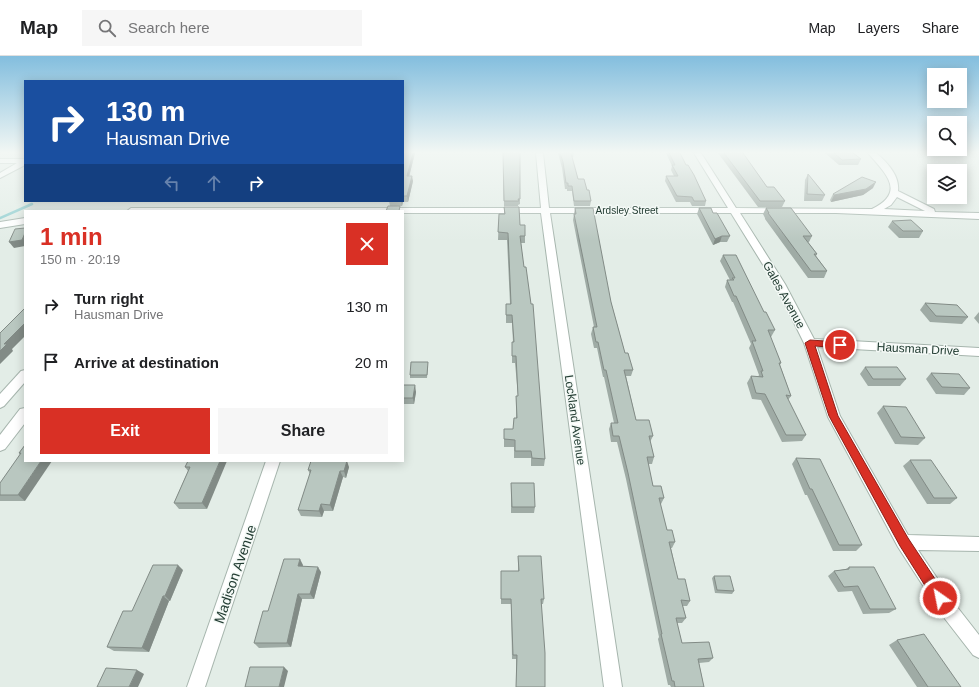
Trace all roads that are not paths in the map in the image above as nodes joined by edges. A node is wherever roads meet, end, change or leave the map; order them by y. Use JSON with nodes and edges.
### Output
{"nodes":[{"id":1,"x":542,"y":182,"type":"edge"},
{"id":2,"x":717,"y":182,"type":"edge"},
{"id":3,"x":894,"y":182,"type":"edge"},
{"id":4,"x":895,"y":193,"type":"junction"},
{"id":5,"x":192,"y":202,"type":"edge"},
{"id":6,"x":168,"y":203,"type":"dead end"},
{"id":7,"x":162,"y":210,"type":"edge"},
{"id":8,"x":186,"y":210,"type":"edge"},
{"id":9,"x":545,"y":210,"type":"junction"},
{"id":10,"x":404,"y":211,"type":"edge"},
{"id":11,"x":734,"y":211,"type":"junction"},
{"id":12,"x":875,"y":211,"type":"junction"},
{"id":13,"x":935,"y":213,"type":"junction"},
{"id":14,"x":979,"y":216,"type":"edge"},
{"id":15,"x":24,"y":221,"type":"edge"},
{"id":16,"x":0,"y":225,"type":"edge"},
{"id":17,"x":810,"y":343,"type":"junction"},
{"id":18,"x":979,"y":352,"type":"edge"},
{"id":19,"x":24,"y":375,"type":"edge"},
{"id":20,"x":0,"y":403,"type":"edge"},
{"id":21,"x":24,"y":414,"type":"edge"},
{"id":22,"x":0,"y":445,"type":"edge"},
{"id":23,"x":273,"y":462,"type":"edge"},
{"id":24,"x":904,"y":542,"type":"junction"},
{"id":25,"x":979,"y":544,"type":"edge"},
{"id":26,"x":979,"y":649,"type":"edge"},
{"id":27,"x":196,"y":687,"type":"edge"},
{"id":28,"x":613,"y":687,"type":"edge"}],
"edges":[{"from":1,"to":9,"type":"street","name":"Lockland Avenue"},
{"from":2,"to":11,"type":"street","name":"Gales Avenue"},
{"from":3,"to":4,"type":"street"},
{"from":4,"to":12,"type":"street"},
{"from":4,"to":13,"type":"street"},
{"from":5,"to":8,"type":"street"},
{"from":6,"to":7,"type":"street"},
{"from":9,"to":10,"type":"street","name":"Ardsley Street"},
{"from":9,"to":11,"type":"street","name":"Ardsley Street"},
{"from":9,"to":28,"type":"street","name":"Lockland Avenue"},
{"from":11,"to":12,"type":"street","name":"Ardsley Street"},
{"from":11,"to":17,"type":"street","name":"Gales Avenue"},
{"from":12,"to":13,"type":"street","name":"Ardsley Street"},
{"from":13,"to":14,"type":"street","name":"Ardsley Street"},
{"from":15,"to":16,"type":"street"},
{"from":17,"to":18,"type":"street","name":"Hausman Drive"},
{"from":17,"to":24,"type":"street","name":"Gales Avenue"},
{"from":19,"to":20,"type":"street"},
{"from":21,"to":22,"type":"street"},
{"from":23,"to":27,"type":"street","name":"Madison Avenue"},
{"from":24,"to":25,"type":"street"},
{"from":24,"to":26,"type":"street","name":"Gales Avenue"}]}
